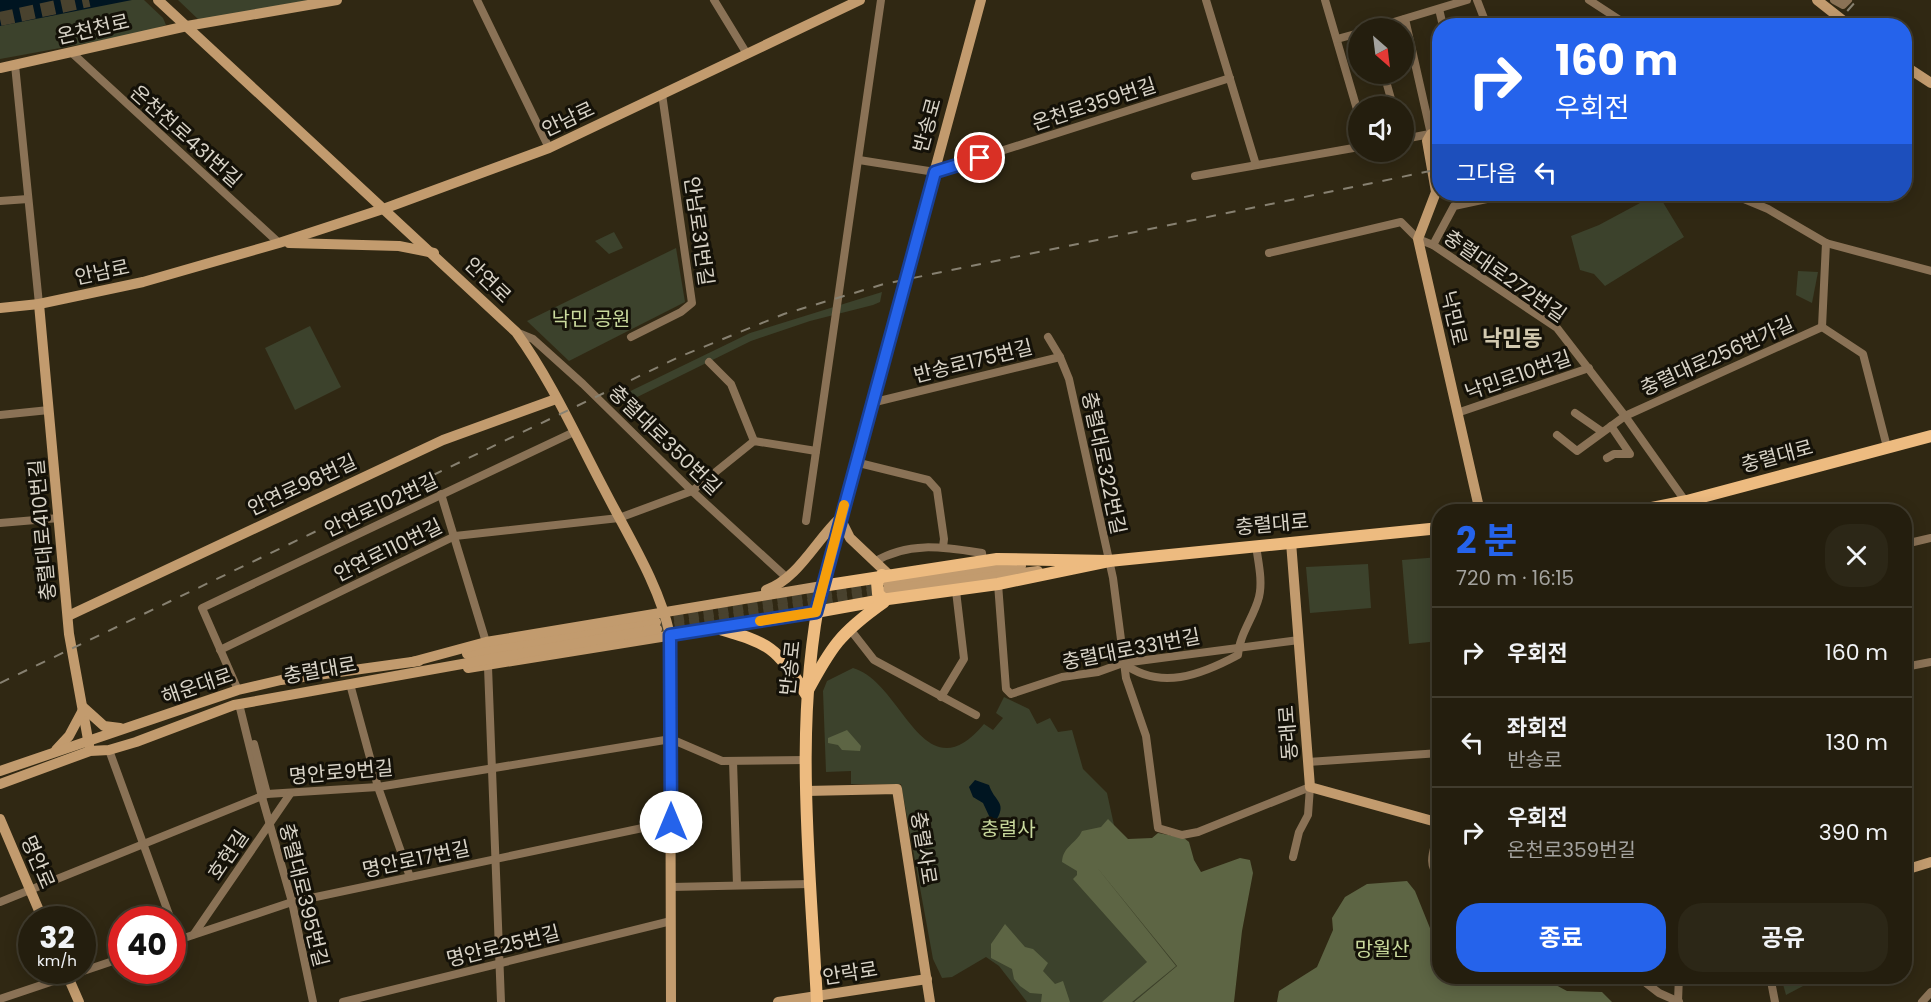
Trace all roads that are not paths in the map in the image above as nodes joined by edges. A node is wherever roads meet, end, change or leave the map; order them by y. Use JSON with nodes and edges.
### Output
{"nodes":[{"id":1,"x":158,"y":0,"type":"edge"},
{"id":2,"x":337,"y":0,"type":"edge"},
{"id":3,"x":477,"y":0,"type":"edge"},
{"id":4,"x":714,"y":0,"type":"edge"},
{"id":5,"x":860,"y":0,"type":"edge"},
{"id":6,"x":881,"y":0,"type":"edge"},
{"id":7,"x":981,"y":0,"type":"edge"},
{"id":8,"x":1206,"y":0,"type":"edge"},
{"id":9,"x":1325,"y":0,"type":"edge"},
{"id":10,"x":1467,"y":0,"type":"edge"},
{"id":11,"x":1477,"y":0,"type":"edge"},
{"id":12,"x":1589,"y":0,"type":"edge"},
{"id":13,"x":1816,"y":0,"type":"edge"},
{"id":14,"x":1848,"y":0,"type":"edge"},
{"id":15,"x":1831,"y":2,"type":"edge"},
{"id":16,"x":1439,"y":9,"type":"junction"},
{"id":17,"x":1408,"y":18,"type":"edge"},
{"id":18,"x":1441,"y":18,"type":"edge"},
{"id":19,"x":1484,"y":18,"type":"edge"},
{"id":20,"x":1617,"y":18,"type":"edge"},
{"id":21,"x":1844,"y":18,"type":"edge"},
{"id":22,"x":186,"y":25,"type":"junction"},
{"id":23,"x":1348,"y":36,"type":"edge"},
{"id":24,"x":1338,"y":39,"type":"junction"},
{"id":25,"x":71,"y":52,"type":"junction"},
{"id":26,"x":1414,"y":52,"type":"edge"},
{"id":27,"x":747,"y":54,"type":"junction"},
{"id":28,"x":15,"y":64,"type":"junction"},
{"id":29,"x":0,"y":68,"type":"edge"},
{"id":30,"x":1912,"y":71,"type":"edge"},
{"id":31,"x":1230,"y":78,"type":"junction"},
{"id":32,"x":1931,"y":83,"type":"edge"},
{"id":33,"x":662,"y":94,"type":"junction"},
{"id":34,"x":1354,"y":96,"type":"edge"},
{"id":35,"x":1432,"y":118,"type":"edge"},
{"id":36,"x":1432,"y":134,"type":"edge"},
{"id":37,"x":1414,"y":137,"type":"edge"},
{"id":38,"x":1432,"y":137,"type":"edge"},
{"id":39,"x":549,"y":148,"type":"junction"},
{"id":40,"x":1348,"y":149,"type":"edge"},
{"id":41,"x":859,"y":160,"type":"junction"},
{"id":42,"x":1256,"y":165,"type":"junction"},
{"id":43,"x":1432,"y":169,"type":"edge"},
{"id":44,"x":935,"y":172,"type":"junction"},
{"id":45,"x":1195,"y":176,"type":"dead end"},
{"id":46,"x":28,"y":199,"type":"junction"},
{"id":47,"x":0,"y":201,"type":"edge"},
{"id":48,"x":1433,"y":201,"type":"edge"},
{"id":49,"x":1477,"y":201,"type":"edge"},
{"id":50,"x":1749,"y":201,"type":"edge"},
{"id":51,"x":386,"y":208,"type":"junction"},
{"id":52,"x":1418,"y":239,"type":"junction"},
{"id":53,"x":279,"y":243,"type":"junction"},
{"id":54,"x":1826,"y":243,"type":"junction"},
{"id":55,"x":1433,"y":245,"type":"junction"},
{"id":56,"x":435,"y":253,"type":"junction"},
{"id":57,"x":1269,"y":253,"type":"dead end"},
{"id":58,"x":1931,"y":271,"type":"edge"},
{"id":59,"x":39,"y":304,"type":"junction"},
{"id":60,"x":0,"y":309,"type":"edge"},
{"id":61,"x":1822,"y":327,"type":"junction"},
{"id":62,"x":516,"y":332,"type":"junction"},
{"id":63,"x":631,"y":337,"type":"dead end"},
{"id":64,"x":1048,"y":338,"type":"dead end"},
{"id":65,"x":1060,"y":357,"type":"junction"},
{"id":66,"x":709,"y":362,"type":"dead end"},
{"id":67,"x":1589,"y":368,"type":"junction"},
{"id":68,"x":556,"y":399,"type":"junction"},
{"id":69,"x":871,"y":403,"type":"junction"},
{"id":70,"x":49,"y":410,"type":"junction"},
{"id":71,"x":1457,"y":412,"type":"junction"},
{"id":72,"x":1575,"y":413,"type":"dead end"},
{"id":73,"x":0,"y":415,"type":"edge"},
{"id":74,"x":1625,"y":416,"type":"junction"},
{"id":75,"x":1611,"y":426,"type":"junction"},
{"id":76,"x":1601,"y":431,"type":"junction"},
{"id":77,"x":573,"y":432,"type":"junction"},
{"id":78,"x":1557,"y":435,"type":"dead end"},
{"id":79,"x":1931,"y":436,"type":"edge"},
{"id":80,"x":754,"y":441,"type":"junction"},
{"id":81,"x":1887,"y":447,"type":"junction"},
{"id":82,"x":816,"y":450,"type":"junction"},
{"id":83,"x":1607,"y":458,"type":"dead end"},
{"id":84,"x":855,"y":462,"type":"junction"},
{"id":85,"x":692,"y":491,"type":"junction"},
{"id":86,"x":441,"y":494,"type":"junction"},
{"id":87,"x":1478,"y":504,"type":"edge"},
{"id":88,"x":1689,"y":504,"type":"edge"},
{"id":89,"x":1697,"y":504,"type":"edge"},
{"id":90,"x":59,"y":518,"type":"junction"},
{"id":91,"x":619,"y":518,"type":"junction"},
{"id":92,"x":840,"y":518,"type":"junction"},
{"id":93,"x":806,"y":521,"type":"dead end"},
{"id":94,"x":0,"y":523,"type":"edge"},
{"id":95,"x":1432,"y":529,"type":"edge"},
{"id":96,"x":455,"y":536,"type":"junction"},
{"id":97,"x":1931,"y":538,"type":"edge"},
{"id":98,"x":1291,"y":542,"type":"junction"},
{"id":99,"x":1912,"y":542,"type":"edge"},
{"id":100,"x":1256,"y":545,"type":"junction"},
{"id":101,"x":943,"y":547,"type":"junction"},
{"id":102,"x":983,"y":561,"type":"junction"},
{"id":103,"x":1108,"y":561,"type":"junction"},
{"id":104,"x":874,"y":562,"type":"junction"},
{"id":105,"x":786,"y":577,"type":"junction"},
{"id":106,"x":998,"y":584,"type":"junction"},
{"id":107,"x":822,"y":586,"type":"junction"},
{"id":108,"x":886,"y":587,"type":"junction"},
{"id":109,"x":956,"y":591,"type":"junction"},
{"id":110,"x":743,"y":598,"type":"junction"},
{"id":111,"x":665,"y":610,"type":"junction"},
{"id":112,"x":816,"y":612,"type":"junction"},
{"id":113,"x":68,"y":616,"type":"junction"},
{"id":114,"x":656,"y":626,"type":"tunnel mouth"},
{"id":115,"x":717,"y":628,"type":"junction"},
{"id":116,"x":849,"y":628,"type":"junction"},
{"id":117,"x":670,"y":635,"type":"junction"},
{"id":118,"x":1299,"y":640,"type":"junction"},
{"id":119,"x":486,"y":642,"type":"junction"},
{"id":120,"x":1238,"y":646,"type":"junction"},
{"id":121,"x":220,"y":650,"type":"junction"},
{"id":122,"x":1931,"y":662,"type":"edge"},
{"id":123,"x":1123,"y":663,"type":"junction"},
{"id":124,"x":1912,"y":666,"type":"edge"},
{"id":125,"x":413,"y":667,"type":"junction"},
{"id":126,"x":488,"y":667,"type":"junction"},
{"id":127,"x":350,"y":684,"type":"junction"},
{"id":128,"x":238,"y":690,"type":"junction"},
{"id":129,"x":806,"y":694,"type":"junction"},
{"id":130,"x":941,"y":697,"type":"junction"},
{"id":131,"x":241,"y":704,"type":"junction"},
{"id":132,"x":84,"y":708,"type":"junction"},
{"id":133,"x":976,"y":715,"type":"dead end"},
{"id":134,"x":123,"y":729,"type":"junction"},
{"id":135,"x":671,"y":739,"type":"junction"},
{"id":136,"x":89,"y":746,"type":"junction"},
{"id":137,"x":109,"y":750,"type":"junction"},
{"id":138,"x":52,"y":753,"type":"junction"},
{"id":139,"x":1432,"y":754,"type":"edge"},
{"id":140,"x":806,"y":760,"type":"junction"},
{"id":141,"x":733,"y":761,"type":"junction"},
{"id":142,"x":1308,"y":762,"type":"junction"},
{"id":143,"x":493,"y":768,"type":"junction"},
{"id":144,"x":0,"y":771,"type":"edge"},
{"id":145,"x":0,"y":784,"type":"edge"},
{"id":146,"x":378,"y":787,"type":"junction"},
{"id":147,"x":1310,"y":787,"type":"junction"},
{"id":148,"x":806,"y":791,"type":"junction"},
{"id":149,"x":290,"y":794,"type":"junction"},
{"id":150,"x":264,"y":796,"type":"junction"},
{"id":151,"x":0,"y":819,"type":"edge"},
{"id":152,"x":1432,"y":821,"type":"edge"},
{"id":153,"x":671,"y":822,"type":"junction"},
{"id":154,"x":269,"y":824,"type":"junction"},
{"id":155,"x":142,"y":845,"type":"junction"},
{"id":156,"x":1293,"y":857,"type":"dead end"},
{"id":157,"x":496,"y":859,"type":"junction"},
{"id":158,"x":1931,"y":862,"type":"edge"},
{"id":159,"x":1912,"y":868,"type":"edge"},
{"id":160,"x":410,"y":877,"type":"junction"},
{"id":161,"x":810,"y":884,"type":"junction"},
{"id":162,"x":737,"y":885,"type":"junction"},
{"id":163,"x":671,"y":887,"type":"junction"},
{"id":164,"x":30,"y":890,"type":"junction"},
{"id":165,"x":0,"y":902,"type":"edge"},
{"id":166,"x":292,"y":902,"type":"junction"},
{"id":167,"x":37,"y":906,"type":"edge"},
{"id":168,"x":166,"y":906,"type":"edge"},
{"id":169,"x":671,"y":921,"type":"junction"},
{"id":170,"x":194,"y":934,"type":"junction"},
{"id":171,"x":186,"y":937,"type":"edge"},
{"id":172,"x":500,"y":964,"type":"junction"},
{"id":173,"x":927,"y":979,"type":"junction"},
{"id":174,"x":39,"y":984,"type":"edge"},
{"id":175,"x":72,"y":984,"type":"edge"},
{"id":176,"x":1647,"y":984,"type":"edge"},
{"id":177,"x":1679,"y":984,"type":"edge"},
{"id":178,"x":1772,"y":984,"type":"edge"},
{"id":179,"x":1931,"y":992,"type":"edge"},
{"id":180,"x":0,"y":999,"type":"edge"},
{"id":181,"x":816,"y":999,"type":"edge"},
{"id":182,"x":79,"y":1002,"type":"edge"},
{"id":183,"x":313,"y":1002,"type":"edge"},
{"id":184,"x":343,"y":1002,"type":"edge"},
{"id":185,"x":501,"y":1002,"type":"edge"},
{"id":186,"x":671,"y":1002,"type":"edge"},
{"id":187,"x":778,"y":1002,"type":"edge"},
{"id":188,"x":930,"y":1002,"type":"edge"},
{"id":189,"x":1678,"y":1002,"type":"edge"},
{"id":190,"x":1775,"y":1002,"type":"edge"},
{"id":191,"x":1922,"y":1002,"type":"edge"}],
"edges":[{"from":1,"to":22,"type":"main road","name":"안연로"},
{"from":2,"to":22,"type":"main road","name":"온천천로"},
{"from":3,"to":39,"type":"street"},
{"from":4,"to":27,"type":"street"},
{"from":5,"to":27,"type":"main road","name":"안남로"},
{"from":6,"to":41,"type":"street"},
{"from":7,"to":44,"type":"main road","name":"반송로"},
{"from":8,"to":31,"type":"street"},
{"from":9,"to":24,"type":"street"},
{"from":10,"to":16,"type":"street"},
{"from":11,"to":19,"type":"street"},
{"from":12,"to":20,"type":"street"},
{"from":13,"to":15,"type":"main road"},
{"from":14,"to":15,"type":"street"},
{"from":15,"to":21,"type":"main road"},
{"from":16,"to":17,"type":"street"},
{"from":16,"to":18,"type":"street"},
{"from":22,"to":25,"type":"main road","name":"온천천로"},
{"from":22,"to":51,"type":"main road","name":"안연로"},
{"from":23,"to":24,"type":"street"},
{"from":24,"to":34,"type":"street"},
{"from":25,"to":28,"type":"main road","name":"온천천로"},
{"from":25,"to":53,"type":"street","name":"온천천로431번길"},
{"from":26,"to":35,"type":"street"},
{"from":27,"to":33,"type":"main road","name":"안남로"},
{"from":28,"to":29,"type":"main road","name":"온천천로"},
{"from":28,"to":46,"type":"street"},
{"from":30,"to":32,"type":"main road"},
{"from":31,"to":42,"type":"street"},
{"from":31,"to":44,"type":"street","name":"온천로359번길"},
{"from":33,"to":39,"type":"main road","name":"안남로"},
{"from":33,"to":63,"type":"street","name":"안남로31번길"},
{"from":36,"to":37,"type":"street"},
{"from":38,"to":43,"type":"main road"},
{"from":39,"to":51,"type":"main road","name":"안남로"},
{"from":40,"to":42,"type":"street"},
{"from":41,"to":44,"type":"street"},
{"from":41,"to":82,"type":"street"},
{"from":42,"to":45,"type":"street"},
{"from":44,"to":69,"type":"main road","name":"반송로"},
{"from":46,"to":47,"type":"street"},
{"from":46,"to":59,"type":"street"},
{"from":48,"to":52,"type":"main road"},
{"from":49,"to":55,"type":"street"},
{"from":50,"to":54,"type":"street"},
{"from":51,"to":53,"type":"main road","name":"안남로"},
{"from":51,"to":56,"type":"main road","name":"안연로"},
{"from":52,"to":55,"type":"street","name":"충렬대로272번길"},
{"from":52,"to":57,"type":"street","name":"충렬대로272번길"},
{"from":52,"to":71,"type":"main road","name":"낙민로"},
{"from":53,"to":56,"type":"main road","name":"안남로"},
{"from":53,"to":59,"type":"main road","name":"안남로"},
{"from":54,"to":58,"type":"street"},
{"from":54,"to":61,"type":"street"},
{"from":55,"to":67,"type":"street","name":"충렬대로272번길"},
{"from":56,"to":62,"type":"main road","name":"안연로"},
{"from":59,"to":60,"type":"main road","name":"안남로"},
{"from":59,"to":70,"type":"main road","name":"충렬대로410번길"},
{"from":61,"to":74,"type":"street","name":"충렬대로256번가길"},
{"from":61,"to":81,"type":"street"},
{"from":62,"to":68,"type":"main road","name":"안연로"},
{"from":62,"to":85,"type":"street","name":"충렬대로350번길"},
{"from":64,"to":65,"type":"street","name":"반송로175번길"},
{"from":65,"to":69,"type":"street","name":"반송로175번길"},
{"from":65,"to":103,"type":"street","name":"충렬대로322번길"},
{"from":66,"to":80,"type":"street"},
{"from":67,"to":71,"type":"street","name":"낙민로10번길"},
{"from":67,"to":74,"type":"street","name":"충렬대로272번길"},
{"from":68,"to":77,"type":"main road","name":"안연로"},
{"from":68,"to":113,"type":"main road","name":"안연로98번길"},
{"from":69,"to":84,"type":"main road","name":"반송로"},
{"from":70,"to":73,"type":"street"},
{"from":70,"to":90,"type":"main road","name":"충렬대로410번길"},
{"from":71,"to":87,"type":"main road","name":"낙민로"},
{"from":72,"to":76,"type":"street"},
{"from":74,"to":75,"type":"street","name":"충렬대로256번가길"},
{"from":74,"to":88,"type":"street","name":"충렬대로272번길"},
{"from":75,"to":76,"type":"street","name":"충렬대로256번가길"},
{"from":75,"to":83,"type":"street"},
{"from":76,"to":78,"type":"street","name":"충렬대로256번가길"},
{"from":77,"to":86,"type":"street","name":"안연로102번길"},
{"from":77,"to":91,"type":"main road","name":"안연로"},
{"from":79,"to":81,"type":"main road","name":"충렬대로"},
{"from":80,"to":82,"type":"street"},
{"from":80,"to":85,"type":"street","name":"안연로110번길"},
{"from":81,"to":89,"type":"main road","name":"충렬대로"},
{"from":82,"to":93,"type":"street"},
{"from":84,"to":92,"type":"main road","name":"반송로"},
{"from":84,"to":101,"type":"street"},
{"from":85,"to":91,"type":"street","name":"안연로110번길"},
{"from":85,"to":105,"type":"street","name":"충렬대로350번길"},
{"from":86,"to":96,"type":"street"},
{"from":86,"to":121,"type":"street","name":"안연로102번길"},
{"from":90,"to":94,"type":"street"},
{"from":90,"to":113,"type":"main road","name":"충렬대로410번길"},
{"from":91,"to":96,"type":"street","name":"안연로110번길"},
{"from":91,"to":111,"type":"main road","name":"안연로"},
{"from":92,"to":104,"type":"main road"},
{"from":92,"to":105,"type":"main road"},
{"from":92,"to":107,"type":"main road","name":"반송로"},
{"from":95,"to":98,"type":"main road","name":"충렬대로"},
{"from":96,"to":119,"type":"street"},
{"from":96,"to":121,"type":"street","name":"안연로110번길"},
{"from":97,"to":99,"type":"street"},
{"from":98,"to":100,"type":"main road","name":"충렬대로"},
{"from":98,"to":118,"type":"main road","name":"동래로"},
{"from":100,"to":103,"type":"main road","name":"충렬대로"},
{"from":100,"to":120,"type":"street"},
{"from":101,"to":102,"type":"street"},
{"from":101,"to":104,"type":"street"},
{"from":102,"to":103,"type":"main road"},
{"from":102,"to":108,"type":"main road"},
{"from":103,"to":106,"type":"main road"},
{"from":103,"to":108,"type":"main road","name":"충렬대로"},
{"from":103,"to":123,"type":"street","name":"충렬대로322번길"},
{"from":104,"to":108,"type":"main road"},
{"from":105,"to":110,"type":"main road"},
{"from":106,"to":109,"type":"main road"},
{"from":106,"to":123,"type":"street","name":"충렬대로331번길"},
{"from":107,"to":108,"type":"main road"},
{"from":107,"to":110,"type":"main road"},
{"from":107,"to":112,"type":"main road","name":"반송로"},
{"from":108,"to":109,"type":"main road"},
{"from":108,"to":112,"type":"main road"},
{"from":108,"to":116,"type":"main road"},
{"from":109,"to":130,"type":"street"},
{"from":110,"to":111,"type":"main road"},
{"from":111,"to":117,"type":"main road","name":"안연로"},
{"from":111,"to":119,"type":"main road"},
{"from":112,"to":115,"type":"main road"},
{"from":112,"to":129,"type":"main road","name":"반송로"},
{"from":113,"to":132,"type":"main road","name":"충렬대로410번길"},
{"from":114,"to":125,"type":"main road","name":"충렬대로"},
{"from":115,"to":117,"type":"main road"},
{"from":115,"to":129,"type":"main road"},
{"from":116,"to":129,"type":"main road"},
{"from":116,"to":130,"type":"street"},
{"from":117,"to":126,"type":"main road"},
{"from":117,"to":135,"type":"main road"},
{"from":118,"to":120,"type":"street","name":"충렬대로331번길"},
{"from":118,"to":142,"type":"main road","name":"동래로"},
{"from":119,"to":125,"type":"main road"},
{"from":120,"to":123,"type":"street","name":"충렬대로331번길"},
{"from":120,"to":123,"type":"street"},
{"from":121,"to":128,"type":"street"},
{"from":122,"to":124,"type":"street"},
{"from":123,"to":147,"type":"street","name":"충렬대로322번길"},
{"from":125,"to":126,"type":"main road"},
{"from":125,"to":127,"type":"main road","name":"충렬대로"},
{"from":125,"to":128,"type":"main road","name":"해운대로"},
{"from":126,"to":143,"type":"street"},
{"from":127,"to":131,"type":"main road","name":"충렬대로"},
{"from":127,"to":146,"type":"street"},
{"from":128,"to":134,"type":"main road","name":"해운대로"},
{"from":129,"to":140,"type":"main road","name":"반송로"},
{"from":130,"to":133,"type":"street"},
{"from":131,"to":137,"type":"main road","name":"충렬대로"},
{"from":131,"to":150,"type":"street","name":"충렬대로395번길"},
{"from":132,"to":134,"type":"main road"},
{"from":132,"to":136,"type":"main road","name":"충렬대로410번길"},
{"from":132,"to":138,"type":"main road"},
{"from":134,"to":136,"type":"main road","name":"해운대로"},
{"from":135,"to":141,"type":"street"},
{"from":135,"to":143,"type":"street","name":"명안로9번길"},
{"from":135,"to":153,"type":"main road"},
{"from":136,"to":137,"type":"main road","name":"충렬대로"},
{"from":136,"to":138,"type":"main road","name":"해운대로"},
{"from":136,"to":145,"type":"main road","name":"충렬대로"},
{"from":137,"to":155,"type":"street"},
{"from":138,"to":144,"type":"main road","name":"해운대로"},
{"from":139,"to":142,"type":"street"},
{"from":140,"to":141,"type":"street"},
{"from":140,"to":148,"type":"main road","name":"반송로"},
{"from":141,"to":162,"type":"street"},
{"from":142,"to":147,"type":"main road","name":"동래로"},
{"from":143,"to":146,"type":"street","name":"명안로9번길"},
{"from":143,"to":157,"type":"street"},
{"from":146,"to":149,"type":"street","name":"명안로9번길"},
{"from":146,"to":160,"type":"street"},
{"from":147,"to":152,"type":"main road","name":"동래로"},
{"from":147,"to":156,"type":"street"},
{"from":148,"to":161,"type":"main road","name":"반송로"},
{"from":148,"to":173,"type":"main road","name":"충렬사로"},
{"from":149,"to":150,"type":"street","name":"명안로9번길"},
{"from":149,"to":154,"type":"street","name":"호현길"},
{"from":150,"to":154,"type":"street","name":"충렬대로395번길"},
{"from":150,"to":155,"type":"street","name":"명안로9번길"},
{"from":151,"to":164,"type":"main road","name":"명안로"},
{"from":153,"to":157,"type":"street","name":"명안로17번길"},
{"from":153,"to":163,"type":"main road"},
{"from":154,"to":166,"type":"street","name":"충렬대로395번길"},
{"from":154,"to":170,"type":"street","name":"호현길"},
{"from":155,"to":164,"type":"street","name":"명안로9번길"},
{"from":155,"to":168,"type":"street"},
{"from":157,"to":160,"type":"street","name":"명안로17번길"},
{"from":157,"to":172,"type":"street"},
{"from":158,"to":159,"type":"main road"},
{"from":160,"to":166,"type":"street","name":"명안로17번길"},
{"from":161,"to":162,"type":"street"},
{"from":161,"to":181,"type":"main road","name":"반송로"},
{"from":162,"to":163,"type":"street"},
{"from":163,"to":169,"type":"main road"},
{"from":164,"to":165,"type":"street","name":"명안로9번길"},
{"from":164,"to":167,"type":"main road","name":"명안로"},
{"from":166,"to":170,"type":"street","name":"명안로17번길"},
{"from":166,"to":183,"type":"street","name":"충렬대로395번길"},
{"from":169,"to":172,"type":"street","name":"명안로25번길"},
{"from":169,"to":186,"type":"main road"},
{"from":170,"to":171,"type":"street","name":"명안로17번길"},
{"from":172,"to":184,"type":"street","name":"명안로25번길"},
{"from":172,"to":185,"type":"street"},
{"from":173,"to":181,"type":"main road","name":"안락로"},
{"from":173,"to":188,"type":"main road","name":"충렬사로"},
{"from":174,"to":180,"type":"street"},
{"from":175,"to":182,"type":"main road"},
{"from":176,"to":189,"type":"street"},
{"from":177,"to":189,"type":"street"},
{"from":178,"to":190,"type":"street"},
{"from":179,"to":191,"type":"street"},
{"from":181,"to":187,"type":"main road","name":"안락로"}]}
